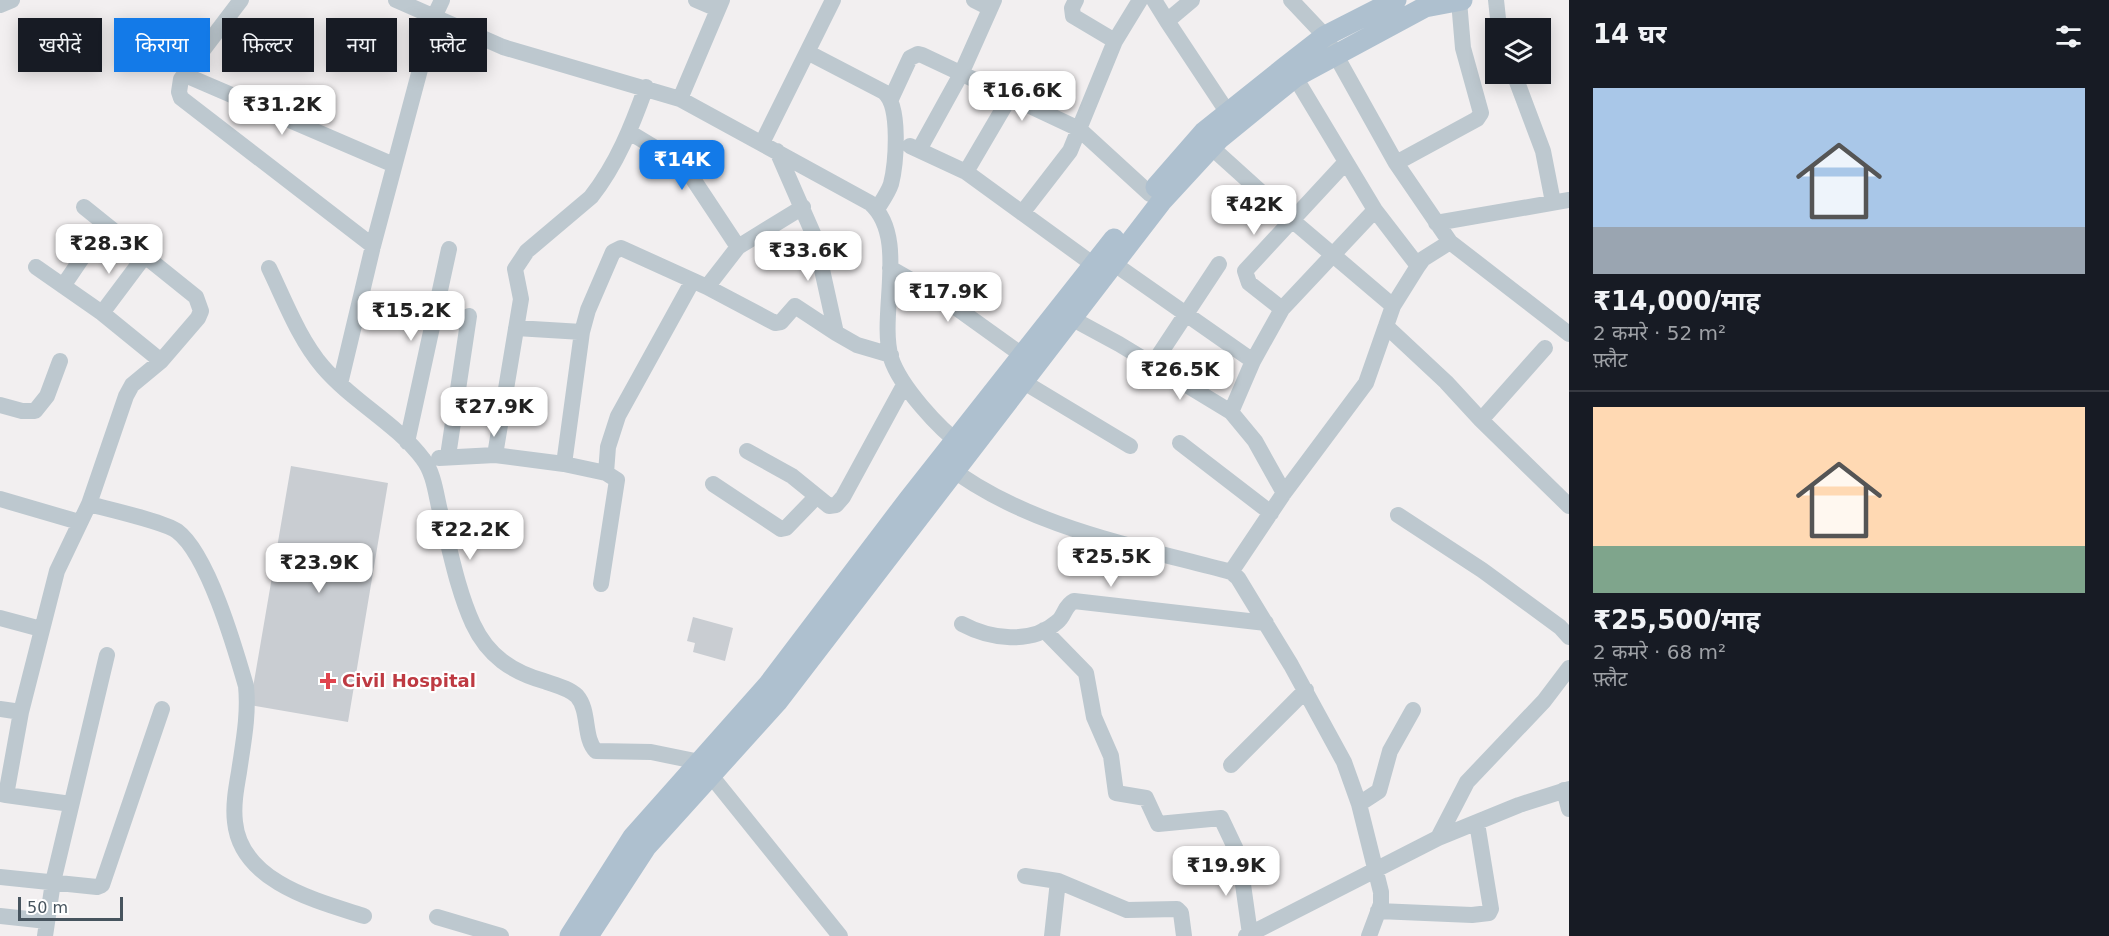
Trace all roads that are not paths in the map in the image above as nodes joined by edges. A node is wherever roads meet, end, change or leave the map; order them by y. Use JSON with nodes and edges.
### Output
{"nodes":[{"id":1,"x":12,"y":0,"type":"edge"},
{"id":2,"x":242,"y":0,"type":"edge"},
{"id":3,"x":396,"y":0,"type":"edge"},
{"id":4,"x":442,"y":0,"type":"edge"},
{"id":5,"x":696,"y":0,"type":"edge"},
{"id":6,"x":833,"y":0,"type":"edge"},
{"id":7,"x":974,"y":0,"type":"edge"},
{"id":8,"x":1076,"y":0,"type":"edge"},
{"id":9,"x":1140,"y":0,"type":"edge"},
{"id":10,"x":1154,"y":0,"type":"edge"},
{"id":11,"x":1192,"y":0,"type":"edge"},
{"id":12,"x":1291,"y":0,"type":"edge"},
{"id":13,"x":1396,"y":0,"type":"edge"},
{"id":14,"x":1460,"y":0,"type":"edge"},
{"id":15,"x":1496,"y":0,"type":"edge"},
{"id":16,"x":992,"y":4,"type":"edge"},
{"id":17,"x":0,"y":5,"type":"edge"},
{"id":18,"x":720,"y":5,"type":"edge"},
{"id":19,"x":434,"y":17,"type":"junction"},
{"id":20,"x":1498,"y":18,"type":"edge"},
{"id":21,"x":1167,"y":21,"type":"junction"},
{"id":22,"x":1115,"y":40,"type":"junction"},
{"id":23,"x":1330,"y":45,"type":"junction"},
{"id":24,"x":809,"y":53,"type":"junction"},
{"id":25,"x":961,"y":74,"type":"junction"},
{"id":26,"x":185,"y":75,"type":"junction"},
{"id":27,"x":1295,"y":77,"type":"junction"},
{"id":28,"x":1518,"y":84,"type":"edge"},
{"id":29,"x":646,"y":87,"type":"junction"},
{"id":30,"x":1011,"y":98,"type":"junction"},
{"id":31,"x":680,"y":99,"type":"junction"},
{"id":32,"x":891,"y":99,"type":"junction"},
{"id":33,"x":1228,"y":113,"type":"junction"},
{"id":34,"x":1079,"y":129,"type":"junction"},
{"id":35,"x":630,"y":132,"type":"junction"},
{"id":36,"x":896,"y":139,"type":"junction"},
{"id":37,"x":762,"y":143,"type":"junction"},
{"id":38,"x":1211,"y":147,"type":"junction"},
{"id":39,"x":919,"y":150,"type":"junction"},
{"id":40,"x":777,"y":151,"type":"junction"},
{"id":41,"x":1345,"y":163,"type":"junction"},
{"id":42,"x":1396,"y":163,"type":"junction"},
{"id":43,"x":394,"y":165,"type":"junction"},
{"id":44,"x":966,"y":172,"type":"junction"},
{"id":45,"x":1150,"y":194,"type":"junction"},
{"id":46,"x":1561,"y":201,"type":"edge"},
{"id":47,"x":84,"y":207,"type":"dead end"},
{"id":48,"x":803,"y":207,"type":"junction"},
{"id":49,"x":878,"y":209,"type":"junction"},
{"id":50,"x":1375,"y":210,"type":"junction"},
{"id":51,"x":1022,"y":213,"type":"junction"},
{"id":52,"x":1293,"y":222,"type":"junction"},
{"id":53,"x":1436,"y":223,"type":"junction"},
{"id":54,"x":105,"y":224,"type":"junction"},
{"id":55,"x":1450,"y":242,"type":"junction"},
{"id":56,"x":373,"y":246,"type":"junction"},
{"id":57,"x":738,"y":247,"type":"junction"},
{"id":58,"x":449,"y":249,"type":"dead end"},
{"id":59,"x":1334,"y":254,"type":"junction"},
{"id":60,"x":144,"y":257,"type":"junction"},
{"id":61,"x":1103,"y":264,"type":"junction"},
{"id":62,"x":1219,"y":264,"type":"dead end"},
{"id":63,"x":1418,"y":266,"type":"junction"},
{"id":64,"x":36,"y":267,"type":"dead end"},
{"id":65,"x":269,"y":268,"type":"dead end"},
{"id":66,"x":890,"y":268,"type":"junction"},
{"id":67,"x":699,"y":284,"type":"junction"},
{"id":68,"x":63,"y":286,"type":"junction"},
{"id":69,"x":1393,"y":306,"type":"junction"},
{"id":70,"x":1282,"y":309,"type":"junction"},
{"id":71,"x":102,"y":313,"type":"junction"},
{"id":72,"x":1186,"y":314,"type":"junction"},
{"id":73,"x":469,"y":315,"type":"dead end"},
{"id":74,"x":1071,"y":318,"type":"junction"},
{"id":75,"x":1386,"y":326,"type":"junction"},
{"id":76,"x":516,"y":328,"type":"junction"},
{"id":77,"x":582,"y":332,"type":"junction"},
{"id":78,"x":836,"y":333,"type":"junction"},
{"id":79,"x":1569,"y":334,"type":"edge"},
{"id":80,"x":1545,"y":348,"type":"dead end"},
{"id":81,"x":891,"y":356,"type":"junction"},
{"id":82,"x":1022,"y":356,"type":"junction"},
{"id":83,"x":60,"y":361,"type":"dead end"},
{"id":84,"x":161,"y":361,"type":"junction"},
{"id":85,"x":1253,"y":361,"type":"junction"},
{"id":86,"x":1153,"y":364,"type":"junction"},
{"id":87,"x":1022,"y":381,"type":"junction"},
{"id":88,"x":340,"y":384,"type":"junction"},
{"id":89,"x":904,"y":385,"type":"junction"},
{"id":90,"x":0,"y":405,"type":"edge"},
{"id":91,"x":1231,"y":412,"type":"junction"},
{"id":92,"x":1481,"y":420,"type":"junction"},
{"id":93,"x":407,"y":442,"type":"junction"},
{"id":94,"x":1180,"y":443,"type":"dead end"},
{"id":95,"x":962,"y":445,"type":"junction"},
{"id":96,"x":1130,"y":446,"type":"dead end"},
{"id":97,"x":747,"y":451,"type":"dead end"},
{"id":98,"x":495,"y":455,"type":"junction"},
{"id":99,"x":448,"y":456,"type":"junction"},
{"id":100,"x":424,"y":460,"type":"junction"},
{"id":101,"x":564,"y":464,"type":"junction"},
{"id":102,"x":946,"y":465,"type":"junction"},
{"id":103,"x":606,"y":473,"type":"junction"},
{"id":104,"x":713,"y":484,"type":"dead end"},
{"id":105,"x":1284,"y":493,"type":"junction"},
{"id":106,"x":816,"y":497,"type":"junction"},
{"id":107,"x":0,"y":499,"type":"edge"},
{"id":108,"x":89,"y":504,"type":"junction"},
{"id":109,"x":1569,"y":506,"type":"edge"},
{"id":110,"x":1270,"y":513,"type":"junction"},
{"id":111,"x":1398,"y":515,"type":"dead end"},
{"id":112,"x":79,"y":522,"type":"junction"},
{"id":113,"x":1231,"y":572,"type":"junction"},
{"id":114,"x":601,"y":584,"type":"dead end"},
{"id":115,"x":0,"y":618,"type":"edge"},
{"id":116,"x":1266,"y":622,"type":"junction"},
{"id":117,"x":962,"y":624,"type":"dead end"},
{"id":118,"x":41,"y":629,"type":"junction"},
{"id":119,"x":1044,"y":630,"type":"junction"},
{"id":120,"x":1569,"y":637,"type":"edge"},
{"id":121,"x":107,"y":655,"type":"dead end"},
{"id":122,"x":1569,"y":668,"type":"edge"},
{"id":123,"x":1306,"y":690,"type":"junction"},
{"id":124,"x":0,"y":709,"type":"edge"},
{"id":125,"x":162,"y":709,"type":"dead end"},
{"id":126,"x":1413,"y":710,"type":"dead end"},
{"id":127,"x":21,"y":712,"type":"junction"},
{"id":128,"x":1231,"y":765,"type":"dead end"},
{"id":129,"x":706,"y":768,"type":"junction"},
{"id":130,"x":1567,"y":789,"type":"edge"},
{"id":131,"x":3,"y":794,"type":"edge"},
{"id":132,"x":71,"y":804,"type":"junction"},
{"id":133,"x":1359,"y":804,"type":"junction"},
{"id":134,"x":1569,"y":809,"type":"edge"},
{"id":135,"x":1477,"y":823,"type":"junction"},
{"id":136,"x":1438,"y":838,"type":"junction"},
{"id":137,"x":1376,"y":868,"type":"junction"},
{"id":138,"x":1025,"y":876,"type":"dead end"},
{"id":139,"x":0,"y":877,"type":"edge"},
{"id":140,"x":1058,"y":880,"type":"junction"},
{"id":141,"x":53,"y":882,"type":"junction"},
{"id":142,"x":598,"y":903,"type":"junction"},
{"id":143,"x":1378,"y":911,"type":"junction"},
{"id":144,"x":0,"y":916,"type":"edge"},
{"id":145,"x":364,"y":916,"type":"dead end"},
{"id":146,"x":437,"y":917,"type":"dead end"},
{"id":147,"x":46,"y":928,"type":"edge"},
{"id":148,"x":1248,"y":935,"type":"edge"},
{"id":149,"x":501,"y":936,"type":"edge"},
{"id":150,"x":570,"y":936,"type":"edge"},
{"id":151,"x":588,"y":936,"type":"edge"},
{"id":152,"x":840,"y":936,"type":"edge"},
{"id":153,"x":1052,"y":936,"type":"edge"},
{"id":154,"x":1184,"y":936,"type":"edge"},
{"id":155,"x":1369,"y":936,"type":"edge"}],
"edges":[{"from":1,"to":17,"type":"street"},
{"from":2,"to":26,"type":"street"},
{"from":3,"to":19,"type":"street"},
{"from":4,"to":19,"type":"street"},
{"from":5,"to":18,"type":"street"},
{"from":6,"to":24,"type":"street"},
{"from":7,"to":16,"type":"street"},
{"from":8,"to":22,"type":"street"},
{"from":9,"to":22,"type":"street"},
{"from":10,"to":21,"type":"street"},
{"from":11,"to":21,"type":"street"},
{"from":12,"to":23,"type":"street"},
{"from":13,"to":23,"type":"main road"},
{"from":14,"to":23,"type":"main road"},
{"from":14,"to":42,"type":"street"},
{"from":15,"to":20,"type":"street"},
{"from":16,"to":25,"type":"street"},
{"from":18,"to":31,"type":"street"},
{"from":19,"to":29,"type":"street"},
{"from":19,"to":43,"type":"street"},
{"from":21,"to":33,"type":"street"},
{"from":22,"to":34,"type":"street"},
{"from":23,"to":27,"type":"main road"},
{"from":23,"to":33,"type":"main road"},
{"from":23,"to":42,"type":"street"},
{"from":24,"to":32,"type":"street"},
{"from":24,"to":37,"type":"street"},
{"from":25,"to":30,"type":"street"},
{"from":25,"to":32,"type":"street"},
{"from":25,"to":39,"type":"street"},
{"from":26,"to":43,"type":"street"},
{"from":26,"to":56,"type":"street"},
{"from":27,"to":38,"type":"main road"},
{"from":27,"to":41,"type":"street"},
{"from":28,"to":46,"type":"street"},
{"from":29,"to":31,"type":"street"},
{"from":29,"to":35,"type":"street"},
{"from":30,"to":34,"type":"street"},
{"from":30,"to":44,"type":"street"},
{"from":31,"to":37,"type":"street"},
{"from":32,"to":36,"type":"street"},
{"from":33,"to":45,"type":"main road"},
{"from":34,"to":45,"type":"street"},
{"from":34,"to":51,"type":"street"},
{"from":35,"to":57,"type":"street"},
{"from":35,"to":76,"type":"street"},
{"from":36,"to":39,"type":"street"},
{"from":36,"to":49,"type":"street"},
{"from":37,"to":40,"type":"street"},
{"from":38,"to":52,"type":"street"},
{"from":38,"to":61,"type":"main road"},
{"from":39,"to":44,"type":"street"},
{"from":40,"to":48,"type":"street"},
{"from":40,"to":49,"type":"street"},
{"from":41,"to":50,"type":"street"},
{"from":41,"to":52,"type":"street"},
{"from":42,"to":53,"type":"street"},
{"from":43,"to":56,"type":"street"},
{"from":44,"to":51,"type":"street"},
{"from":45,"to":61,"type":"main road"},
{"from":46,"to":53,"type":"street"},
{"from":47,"to":54,"type":"street"},
{"from":48,"to":57,"type":"street"},
{"from":48,"to":78,"type":"street"},
{"from":49,"to":66,"type":"street"},
{"from":50,"to":59,"type":"street"},
{"from":50,"to":63,"type":"street"},
{"from":51,"to":61,"type":"street"},
{"from":52,"to":59,"type":"street"},
{"from":52,"to":70,"type":"street"},
{"from":53,"to":55,"type":"street"},
{"from":54,"to":60,"type":"street"},
{"from":54,"to":68,"type":"street"},
{"from":55,"to":63,"type":"street"},
{"from":55,"to":79,"type":"street"},
{"from":56,"to":88,"type":"street"},
{"from":57,"to":67,"type":"street"},
{"from":58,"to":93,"type":"street"},
{"from":59,"to":69,"type":"street"},
{"from":59,"to":70,"type":"street"},
{"from":60,"to":71,"type":"street"},
{"from":60,"to":84,"type":"street"},
{"from":61,"to":72,"type":"street"},
{"from":61,"to":74,"type":"main road"},
{"from":61,"to":82,"type":"main road"},
{"from":62,"to":72,"type":"street"},
{"from":63,"to":69,"type":"street"},
{"from":64,"to":68,"type":"street"},
{"from":65,"to":88,"type":"street"},
{"from":66,"to":81,"type":"street"},
{"from":66,"to":82,"type":"street"},
{"from":67,"to":77,"type":"street"},
{"from":67,"to":78,"type":"street"},
{"from":67,"to":103,"type":"street"},
{"from":68,"to":71,"type":"street"},
{"from":69,"to":75,"type":"street"},
{"from":70,"to":85,"type":"street"},
{"from":71,"to":84,"type":"street"},
{"from":72,"to":85,"type":"street"},
{"from":72,"to":86,"type":"street"},
{"from":73,"to":99,"type":"street"},
{"from":74,"to":86,"type":"street"},
{"from":74,"to":87,"type":"main road"},
{"from":75,"to":92,"type":"street"},
{"from":75,"to":105,"type":"street"},
{"from":76,"to":77,"type":"street"},
{"from":76,"to":98,"type":"street"},
{"from":77,"to":101,"type":"street"},
{"from":78,"to":81,"type":"street"},
{"from":80,"to":92,"type":"street"},
{"from":81,"to":89,"type":"street"},
{"from":82,"to":95,"type":"main road"},
{"from":83,"to":90,"type":"street"},
{"from":84,"to":108,"type":"street"},
{"from":85,"to":91,"type":"street"},
{"from":86,"to":91,"type":"street"},
{"from":87,"to":95,"type":"main road"},
{"from":87,"to":96,"type":"street"},
{"from":88,"to":93,"type":"street"},
{"from":89,"to":95,"type":"street"},
{"from":89,"to":106,"type":"street"},
{"from":91,"to":105,"type":"street"},
{"from":92,"to":109,"type":"street"},
{"from":93,"to":100,"type":"street"},
{"from":94,"to":110,"type":"street"},
{"from":95,"to":102,"type":"main road"},
{"from":97,"to":106,"type":"street"},
{"from":98,"to":99,"type":"street"},
{"from":98,"to":101,"type":"street"},
{"from":99,"to":100,"type":"street"},
{"from":100,"to":129,"type":"street"},
{"from":101,"to":103,"type":"street"},
{"from":102,"to":113,"type":"street"},
{"from":102,"to":129,"type":"main road"},
{"from":103,"to":114,"type":"street"},
{"from":104,"to":106,"type":"street"},
{"from":105,"to":110,"type":"street"},
{"from":107,"to":112,"type":"street"},
{"from":108,"to":112,"type":"street"},
{"from":108,"to":145,"type":"street"},
{"from":110,"to":113,"type":"street"},
{"from":111,"to":120,"type":"street"},
{"from":112,"to":118,"type":"street"},
{"from":113,"to":116,"type":"street"},
{"from":115,"to":118,"type":"street"},
{"from":116,"to":119,"type":"street"},
{"from":116,"to":123,"type":"street"},
{"from":117,"to":119,"type":"street"},
{"from":118,"to":127,"type":"street"},
{"from":119,"to":148,"type":"street"},
{"from":121,"to":132,"type":"street"},
{"from":122,"to":136,"type":"street"},
{"from":123,"to":128,"type":"street"},
{"from":123,"to":133,"type":"street"},
{"from":124,"to":127,"type":"street"},
{"from":125,"to":141,"type":"street"},
{"from":126,"to":133,"type":"street"},
{"from":127,"to":131,"type":"street"},
{"from":129,"to":142,"type":"main road"},
{"from":129,"to":152,"type":"street"},
{"from":130,"to":134,"type":"street"},
{"from":130,"to":135,"type":"street"},
{"from":131,"to":132,"type":"street"},
{"from":132,"to":141,"type":"street"},
{"from":133,"to":137,"type":"street"},
{"from":135,"to":136,"type":"street"},
{"from":135,"to":143,"type":"street"},
{"from":136,"to":137,"type":"street"},
{"from":137,"to":143,"type":"street"},
{"from":137,"to":148,"type":"street"},
{"from":138,"to":140,"type":"street"},
{"from":139,"to":141,"type":"street"},
{"from":140,"to":153,"type":"street"},
{"from":140,"to":154,"type":"street"},
{"from":141,"to":147,"type":"street"},
{"from":142,"to":150,"type":"main road"},
{"from":142,"to":151,"type":"main road"},
{"from":143,"to":155,"type":"street"},
{"from":144,"to":147,"type":"street"},
{"from":146,"to":149,"type":"street"}]}
